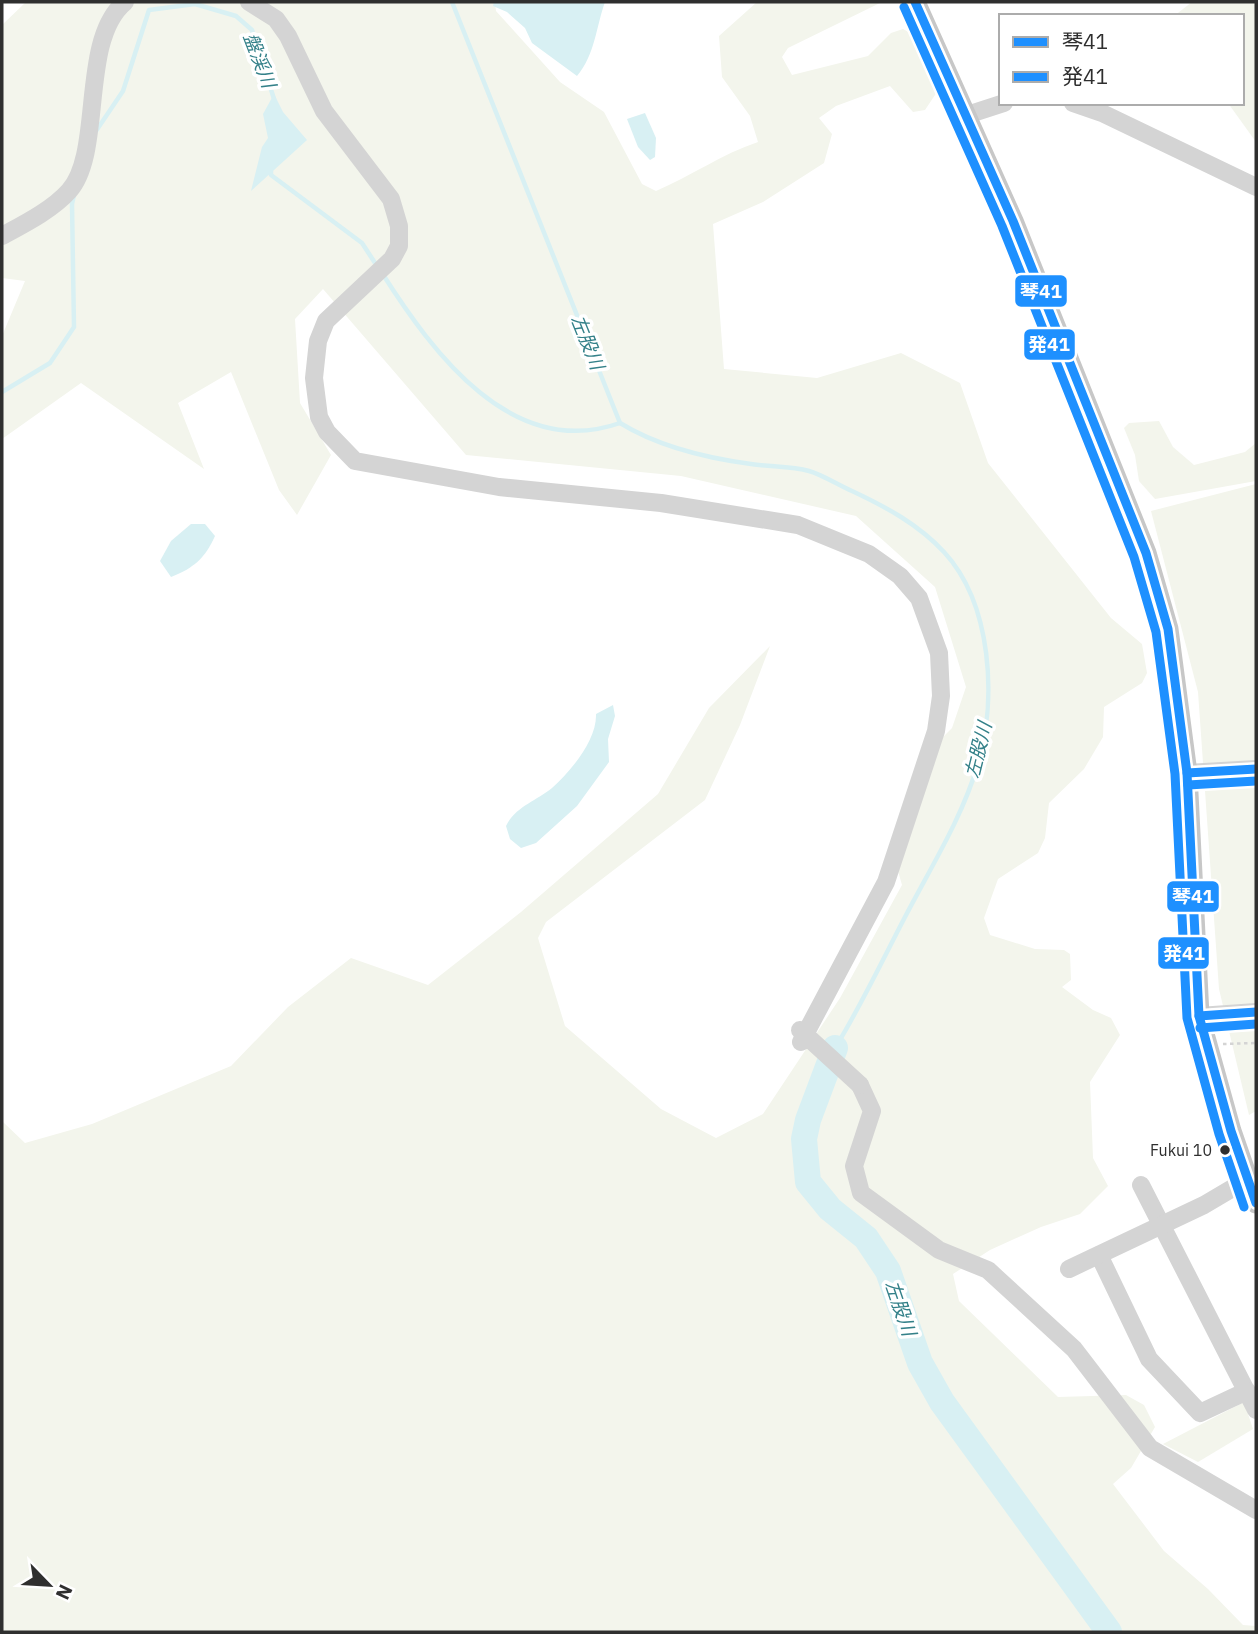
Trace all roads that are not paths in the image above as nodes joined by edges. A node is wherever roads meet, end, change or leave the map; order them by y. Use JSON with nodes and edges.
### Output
{"nodes":[{"id":1,"x":125,"y":2,"type":"edge"},
{"id":2,"x":249,"y":2,"type":"edge"},
{"id":3,"x":915,"y":2,"type":"edge"},
{"id":4,"x":999,"y":105,"type":"edge"},
{"id":5,"x":1079,"y":105,"type":"edge"},
{"id":6,"x":967,"y":115,"type":"junction"},
{"id":7,"x":1256,"y":187,"type":"edge"},
{"id":8,"x":2,"y":236,"type":"edge"},
{"id":9,"x":1256,"y":769,"type":"edge"},
{"id":10,"x":1187,"y":773,"type":"junction"},
{"id":11,"x":1256,"y":1012,"type":"edge"},
{"id":12,"x":1199,"y":1016,"type":"junction"},
{"id":13,"x":1248,"y":1179,"type":"junction"},
{"id":14,"x":1141,"y":1185,"type":"dead end"},
{"id":15,"x":1256,"y":1203,"type":"edge"},
{"id":16,"x":1160,"y":1226,"type":"junction"},
{"id":17,"x":1099,"y":1255,"type":"junction"},
{"id":18,"x":1069,"y":1269,"type":"dead end"},
{"id":19,"x":1247,"y":1391,"type":"junction"},
{"id":20,"x":1256,"y":1410,"type":"edge"},
{"id":21,"x":1256,"y":1510,"type":"edge"}],
"edges":[{"from":1,"to":8,"type":"street"},
{"from":2,"to":21,"type":"street","bridge":true},
{"from":3,"to":6,"type":"main road"},
{"from":4,"to":6,"type":"street"},
{"from":5,"to":7,"type":"street"},
{"from":6,"to":10,"type":"main road"},
{"from":9,"to":10,"type":"street"},
{"from":10,"to":12,"type":"main road"},
{"from":11,"to":12,"type":"street"},
{"from":12,"to":13,"type":"main road"},
{"from":13,"to":15,"type":"main road"},
{"from":13,"to":16,"type":"street"},
{"from":14,"to":16,"type":"street"},
{"from":16,"to":17,"type":"street"},
{"from":16,"to":19,"type":"street"},
{"from":17,"to":18,"type":"street"},
{"from":17,"to":19,"type":"street"},
{"from":19,"to":20,"type":"street"}]}
